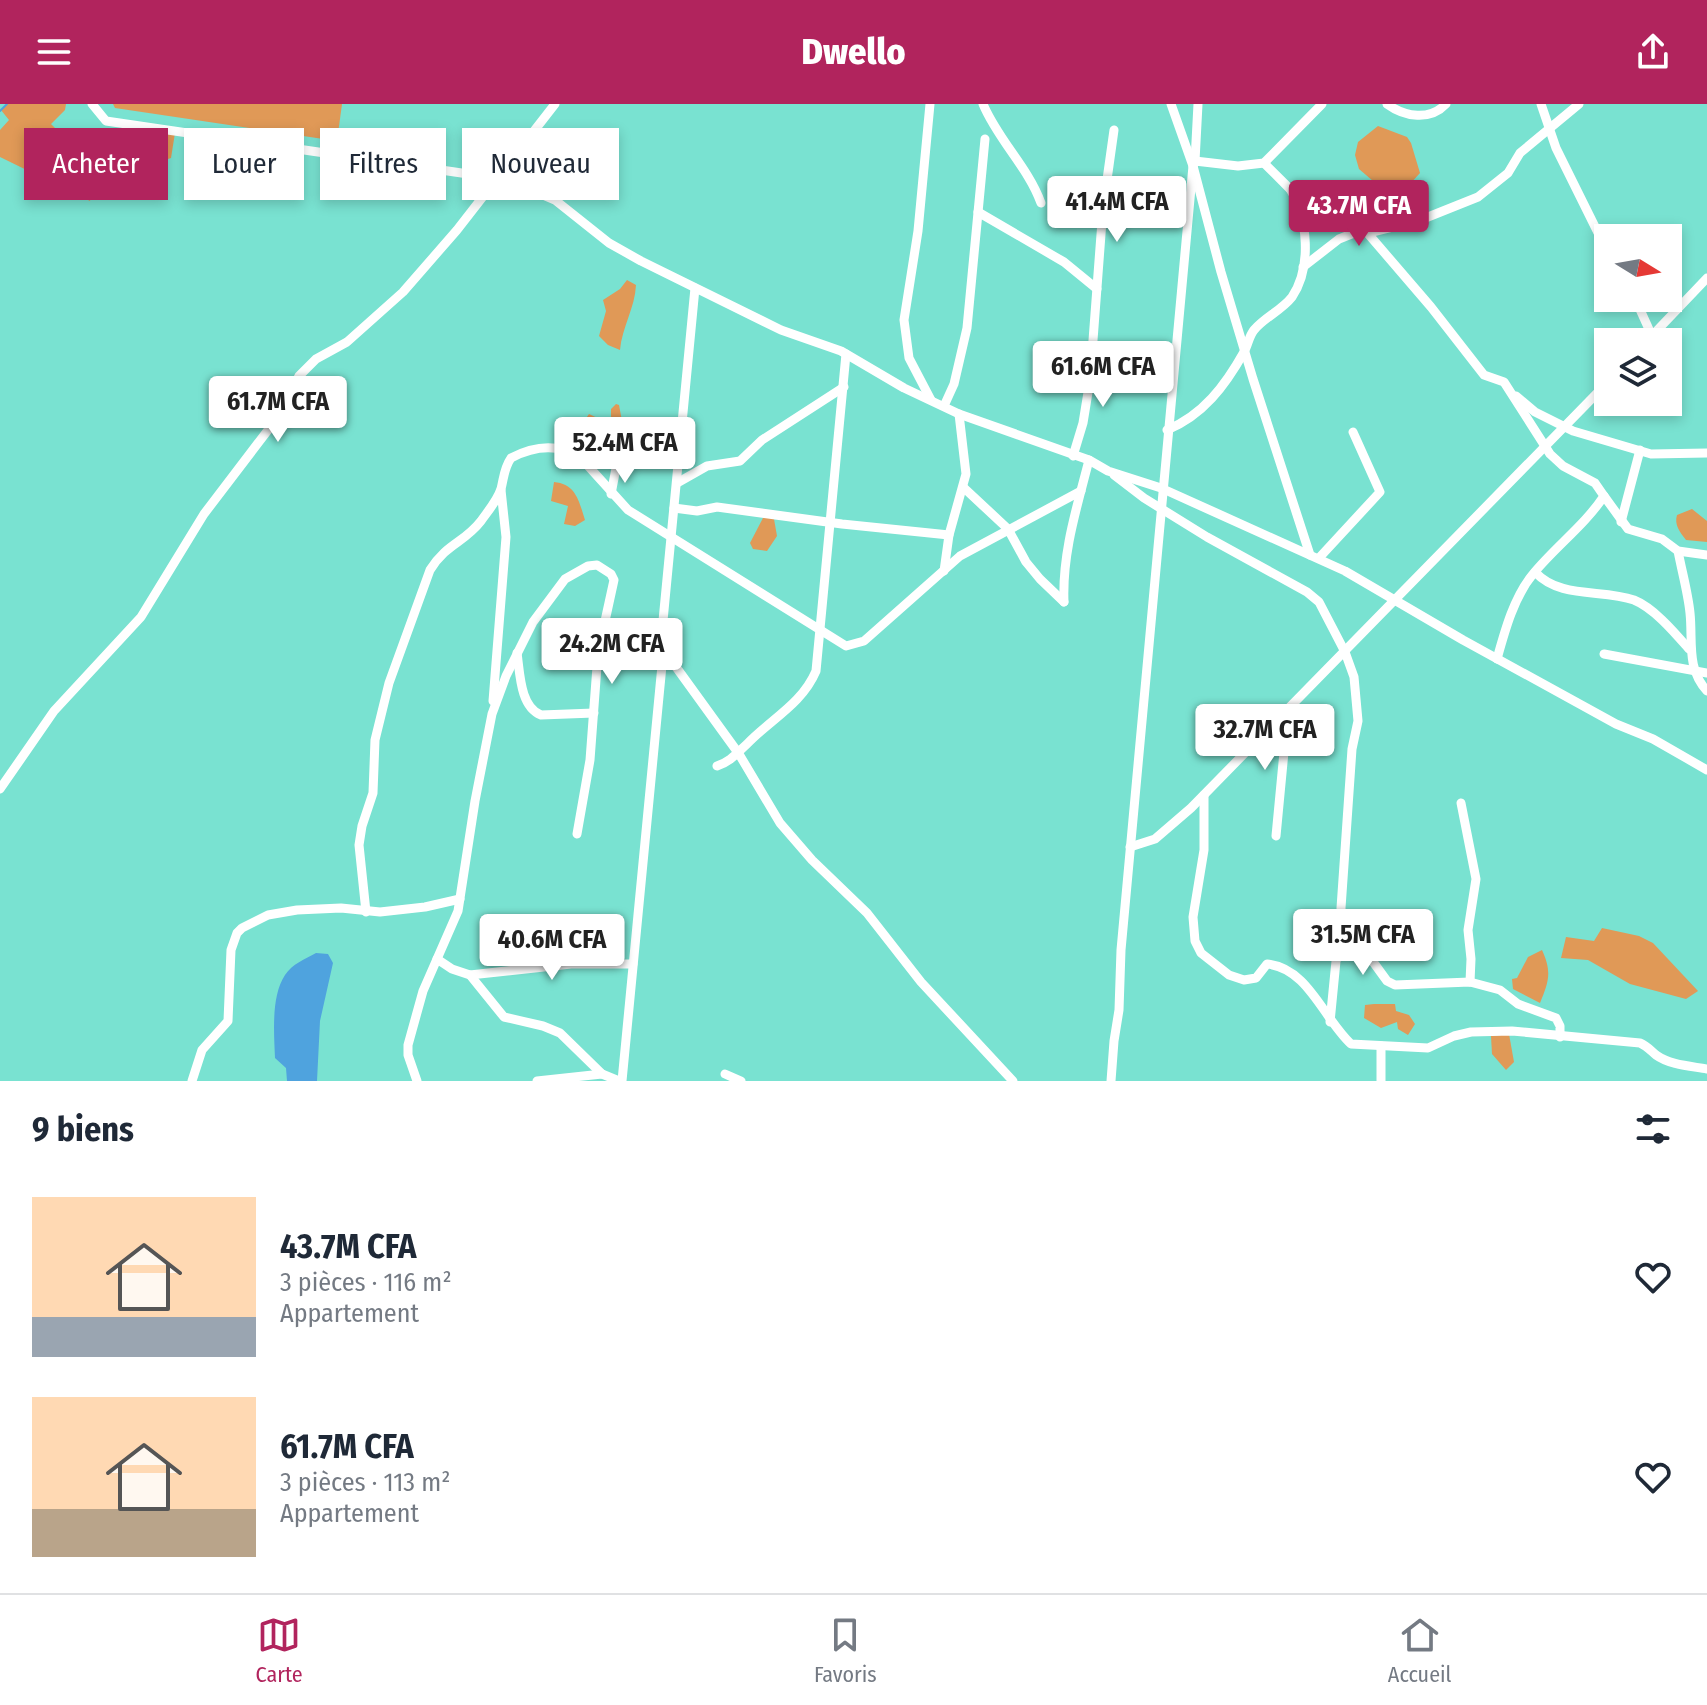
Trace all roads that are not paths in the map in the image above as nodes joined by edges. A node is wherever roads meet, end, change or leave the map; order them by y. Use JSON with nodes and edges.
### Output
{"nodes":[{"id":1,"x":92,"y":104,"type":"edge"},
{"id":2,"x":555,"y":104,"type":"edge"},
{"id":3,"x":930,"y":104,"type":"edge"},
{"id":4,"x":983,"y":104,"type":"edge"},
{"id":5,"x":1171,"y":104,"type":"edge"},
{"id":6,"x":1198,"y":104,"type":"edge"},
{"id":7,"x":1322,"y":104,"type":"edge"},
{"id":8,"x":1387,"y":104,"type":"edge"},
{"id":9,"x":1446,"y":104,"type":"edge"},
{"id":10,"x":1541,"y":104,"type":"edge"},
{"id":11,"x":1579,"y":104,"type":"edge"},
{"id":12,"x":536,"y":128,"type":"edge"},
{"id":13,"x":1114,"y":130,"type":"dead end"},
{"id":14,"x":1550,"y":130,"type":"junction"},
{"id":15,"x":985,"y":139,"type":"dead end"},
{"id":16,"x":1264,"y":163,"type":"junction"},
{"id":17,"x":1194,"y":164,"type":"junction"},
{"id":18,"x":462,"y":173,"type":"edge"},
{"id":19,"x":1290,"y":189,"type":"junction"},
{"id":20,"x":480,"y":200,"type":"edge"},
{"id":21,"x":555,"y":200,"type":"edge"},
{"id":22,"x":1041,"y":203,"type":"dead end"},
{"id":23,"x":978,"y":212,"type":"junction"},
{"id":24,"x":1594,"y":225,"type":"edge"},
{"id":25,"x":1366,"y":231,"type":"junction"},
{"id":26,"x":1303,"y":267,"type":"junction"},
{"id":27,"x":1707,"y":278,"type":"edge"},
{"id":28,"x":695,"y":288,"type":"junction"},
{"id":29,"x":1097,"y":289,"type":"junction"},
{"id":30,"x":1659,"y":328,"type":"edge"},
{"id":31,"x":1246,"y":349,"type":"junction"},
{"id":32,"x":846,"y":354,"type":"junction"},
{"id":33,"x":844,"y":387,"type":"junction"},
{"id":34,"x":1510,"y":391,"type":"junction"},
{"id":35,"x":1594,"y":397,"type":"edge"},
{"id":36,"x":931,"y":400,"type":"junction"},
{"id":37,"x":944,"y":406,"type":"junction"},
{"id":38,"x":959,"y":414,"type":"junction"},
{"id":39,"x":624,"y":427,"type":"dead end"},
{"id":40,"x":1565,"y":427,"type":"junction"},
{"id":41,"x":1167,"y":430,"type":"junction"},
{"id":42,"x":1353,"y":432,"type":"dead end"},
{"id":43,"x":1545,"y":447,"type":"junction"},
{"id":44,"x":1640,"y":450,"type":"junction"},
{"id":45,"x":1707,"y":453,"type":"edge"},
{"id":46,"x":1073,"y":456,"type":"junction"},
{"id":47,"x":1089,"y":460,"type":"junction"},
{"id":48,"x":1108,"y":471,"type":"junction"},
{"id":49,"x":677,"y":483,"type":"junction"},
{"id":50,"x":963,"y":487,"type":"junction"},
{"id":51,"x":1161,"y":488,"type":"junction"},
{"id":52,"x":501,"y":490,"type":"junction"},
{"id":53,"x":1081,"y":491,"type":"junction"},
{"id":54,"x":611,"y":494,"type":"junction"},
{"id":55,"x":1604,"y":496,"type":"junction"},
{"id":56,"x":1160,"y":506,"type":"junction"},
{"id":57,"x":674,"y":508,"type":"junction"},
{"id":58,"x":830,"y":522,"type":"junction"},
{"id":59,"x":1621,"y":522,"type":"junction"},
{"id":60,"x":1008,"y":529,"type":"junction"},
{"id":61,"x":949,"y":535,"type":"junction"},
{"id":62,"x":672,"y":536,"type":"junction"},
{"id":63,"x":1678,"y":551,"type":"junction"},
{"id":64,"x":1707,"y":555,"type":"edge"},
{"id":65,"x":1314,"y":556,"type":"junction"},
{"id":66,"x":944,"y":571,"type":"junction"},
{"id":67,"x":1535,"y":572,"type":"junction"},
{"id":68,"x":1395,"y":600,"type":"junction"},
{"id":69,"x":820,"y":632,"type":"junction"},
{"id":70,"x":663,"y":649,"type":"junction"},
{"id":71,"x":1689,"y":649,"type":"junction"},
{"id":72,"x":1345,"y":652,"type":"junction"},
{"id":73,"x":517,"y":653,"type":"junction"},
{"id":74,"x":1604,"y":654,"type":"dead end"},
{"id":75,"x":1497,"y":659,"type":"junction"},
{"id":76,"x":1695,"y":672,"type":"junction"},
{"id":77,"x":1707,"y":673,"type":"edge"},
{"id":78,"x":1707,"y":691,"type":"edge"},
{"id":79,"x":1288,"y":710,"type":"junction"},
{"id":80,"x":594,"y":713,"type":"junction"},
{"id":81,"x":492,"y":714,"type":"junction"},
{"id":82,"x":739,"y":754,"type":"junction"},
{"id":83,"x":717,"y":766,"type":"dead end"},
{"id":84,"x":1707,"y":770,"type":"edge"},
{"id":85,"x":0,"y":789,"type":"edge"},
{"id":86,"x":1204,"y":795,"type":"junction"},
{"id":87,"x":1461,"y":803,"type":"dead end"},
{"id":88,"x":577,"y":834,"type":"dead end"},
{"id":89,"x":1276,"y":836,"type":"dead end"},
{"id":90,"x":1130,"y":847,"type":"junction"},
{"id":91,"x":460,"y":899,"type":"junction"},
{"id":92,"x":366,"y":912,"type":"junction"},
{"id":93,"x":1343,"y":945,"type":"junction"},
{"id":94,"x":437,"y":959,"type":"junction"},
{"id":95,"x":633,"y":964,"type":"junction"},
{"id":96,"x":470,"y":975,"type":"junction"},
{"id":97,"x":1470,"y":982,"type":"junction"},
{"id":98,"x":1330,"y":1022,"type":"junction"},
{"id":99,"x":1560,"y":1037,"type":"junction"},
{"id":100,"x":1381,"y":1046,"type":"junction"},
{"id":101,"x":1707,"y":1069,"type":"edge"},
{"id":102,"x":602,"y":1074,"type":"junction"},
{"id":103,"x":725,"y":1074,"type":"dead end"},
{"id":104,"x":192,"y":1081,"type":"edge"},
{"id":105,"x":417,"y":1081,"type":"edge"},
{"id":106,"x":537,"y":1081,"type":"edge"},
{"id":107,"x":621,"y":1081,"type":"edge"},
{"id":108,"x":741,"y":1081,"type":"edge"},
{"id":109,"x":1013,"y":1081,"type":"edge"},
{"id":110,"x":1111,"y":1081,"type":"edge"},
{"id":111,"x":1381,"y":1081,"type":"edge"}],
"edges":[{"from":1,"to":18,"type":"street"},
{"from":2,"to":12,"type":"street"},
{"from":3,"to":36,"type":"street"},
{"from":4,"to":22,"type":"street"},
{"from":5,"to":17,"type":"street"},
{"from":6,"to":17,"type":"street"},
{"from":7,"to":16,"type":"street"},
{"from":8,"to":9,"type":"street"},
{"from":10,"to":14,"type":"street"},
{"from":11,"to":14,"type":"street"},
{"from":13,"to":29,"type":"street"},
{"from":14,"to":24,"type":"street"},
{"from":14,"to":25,"type":"street"},
{"from":15,"to":23,"type":"street"},
{"from":16,"to":17,"type":"street"},
{"from":16,"to":19,"type":"street"},
{"from":17,"to":31,"type":"street"},
{"from":17,"to":41,"type":"street"},
{"from":19,"to":25,"type":"street"},
{"from":19,"to":26,"type":"street"},
{"from":20,"to":85,"type":"street"},
{"from":21,"to":28,"type":"street"},
{"from":23,"to":29,"type":"street"},
{"from":23,"to":37,"type":"street"},
{"from":25,"to":26,"type":"street"},
{"from":25,"to":34,"type":"street"},
{"from":26,"to":31,"type":"street"},
{"from":27,"to":30,"type":"street"},
{"from":28,"to":32,"type":"street"},
{"from":28,"to":49,"type":"street"},
{"from":29,"to":46,"type":"street"},
{"from":31,"to":41,"type":"street"},
{"from":31,"to":65,"type":"street"},
{"from":32,"to":33,"type":"street"},
{"from":32,"to":36,"type":"street"},
{"from":33,"to":49,"type":"street"},
{"from":33,"to":58,"type":"street"},
{"from":34,"to":40,"type":"street"},
{"from":34,"to":43,"type":"street"},
{"from":35,"to":40,"type":"street"},
{"from":36,"to":37,"type":"street"},
{"from":37,"to":38,"type":"street"},
{"from":38,"to":46,"type":"street"},
{"from":38,"to":50,"type":"street"},
{"from":39,"to":54,"type":"street"},
{"from":40,"to":43,"type":"street"},
{"from":40,"to":44,"type":"street"},
{"from":41,"to":51,"type":"street"},
{"from":42,"to":65,"type":"street"},
{"from":43,"to":55,"type":"street"},
{"from":43,"to":68,"type":"street"},
{"from":44,"to":45,"type":"street"},
{"from":44,"to":59,"type":"street"},
{"from":46,"to":47,"type":"street"},
{"from":47,"to":48,"type":"street"},
{"from":47,"to":53,"type":"street"},
{"from":48,"to":51,"type":"street"},
{"from":48,"to":56,"type":"street"},
{"from":49,"to":57,"type":"street"},
{"from":50,"to":60,"type":"street"},
{"from":50,"to":61,"type":"street"},
{"from":51,"to":56,"type":"street"},
{"from":51,"to":65,"type":"street"},
{"from":52,"to":54,"type":"street"},
{"from":52,"to":81,"type":"street"},
{"from":52,"to":92,"type":"street"},
{"from":53,"to":60,"type":"street"},
{"from":53,"to":60,"type":"street"},
{"from":54,"to":62,"type":"street"},
{"from":55,"to":59,"type":"street"},
{"from":55,"to":67,"type":"street"},
{"from":56,"to":72,"type":"street"},
{"from":56,"to":90,"type":"street"},
{"from":57,"to":58,"type":"street"},
{"from":57,"to":62,"type":"street"},
{"from":58,"to":61,"type":"street"},
{"from":58,"to":69,"type":"street"},
{"from":59,"to":63,"type":"street"},
{"from":60,"to":66,"type":"street"},
{"from":61,"to":66,"type":"street"},
{"from":62,"to":69,"type":"street"},
{"from":62,"to":70,"type":"street"},
{"from":63,"to":64,"type":"street"},
{"from":63,"to":71,"type":"street"},
{"from":65,"to":68,"type":"street"},
{"from":66,"to":69,"type":"street"},
{"from":67,"to":71,"type":"street"},
{"from":67,"to":75,"type":"street"},
{"from":68,"to":72,"type":"street"},
{"from":68,"to":75,"type":"street"},
{"from":69,"to":82,"type":"street"},
{"from":70,"to":82,"type":"street"},
{"from":70,"to":95,"type":"street"},
{"from":71,"to":76,"type":"street"},
{"from":72,"to":79,"type":"street"},
{"from":72,"to":93,"type":"street"},
{"from":73,"to":80,"type":"street"},
{"from":73,"to":80,"type":"street"},
{"from":73,"to":81,"type":"street"},
{"from":74,"to":76,"type":"street"},
{"from":75,"to":84,"type":"street"},
{"from":76,"to":77,"type":"street"},
{"from":76,"to":78,"type":"street"},
{"from":79,"to":86,"type":"street"},
{"from":79,"to":89,"type":"street"},
{"from":80,"to":88,"type":"street"},
{"from":81,"to":91,"type":"street"},
{"from":82,"to":83,"type":"street"},
{"from":82,"to":109,"type":"street"},
{"from":86,"to":90,"type":"street"},
{"from":86,"to":98,"type":"street"},
{"from":87,"to":97,"type":"street"},
{"from":90,"to":110,"type":"street"},
{"from":91,"to":92,"type":"street"},
{"from":91,"to":94,"type":"street"},
{"from":92,"to":104,"type":"street"},
{"from":93,"to":97,"type":"street"},
{"from":93,"to":98,"type":"street"},
{"from":94,"to":96,"type":"street"},
{"from":94,"to":105,"type":"street"},
{"from":95,"to":96,"type":"street"},
{"from":95,"to":107,"type":"street"},
{"from":96,"to":102,"type":"street"},
{"from":97,"to":99,"type":"street"},
{"from":98,"to":100,"type":"street"},
{"from":99,"to":100,"type":"street"},
{"from":99,"to":101,"type":"street"},
{"from":100,"to":111,"type":"street"},
{"from":102,"to":106,"type":"street"},
{"from":102,"to":107,"type":"street"},
{"from":103,"to":108,"type":"street"}]}
